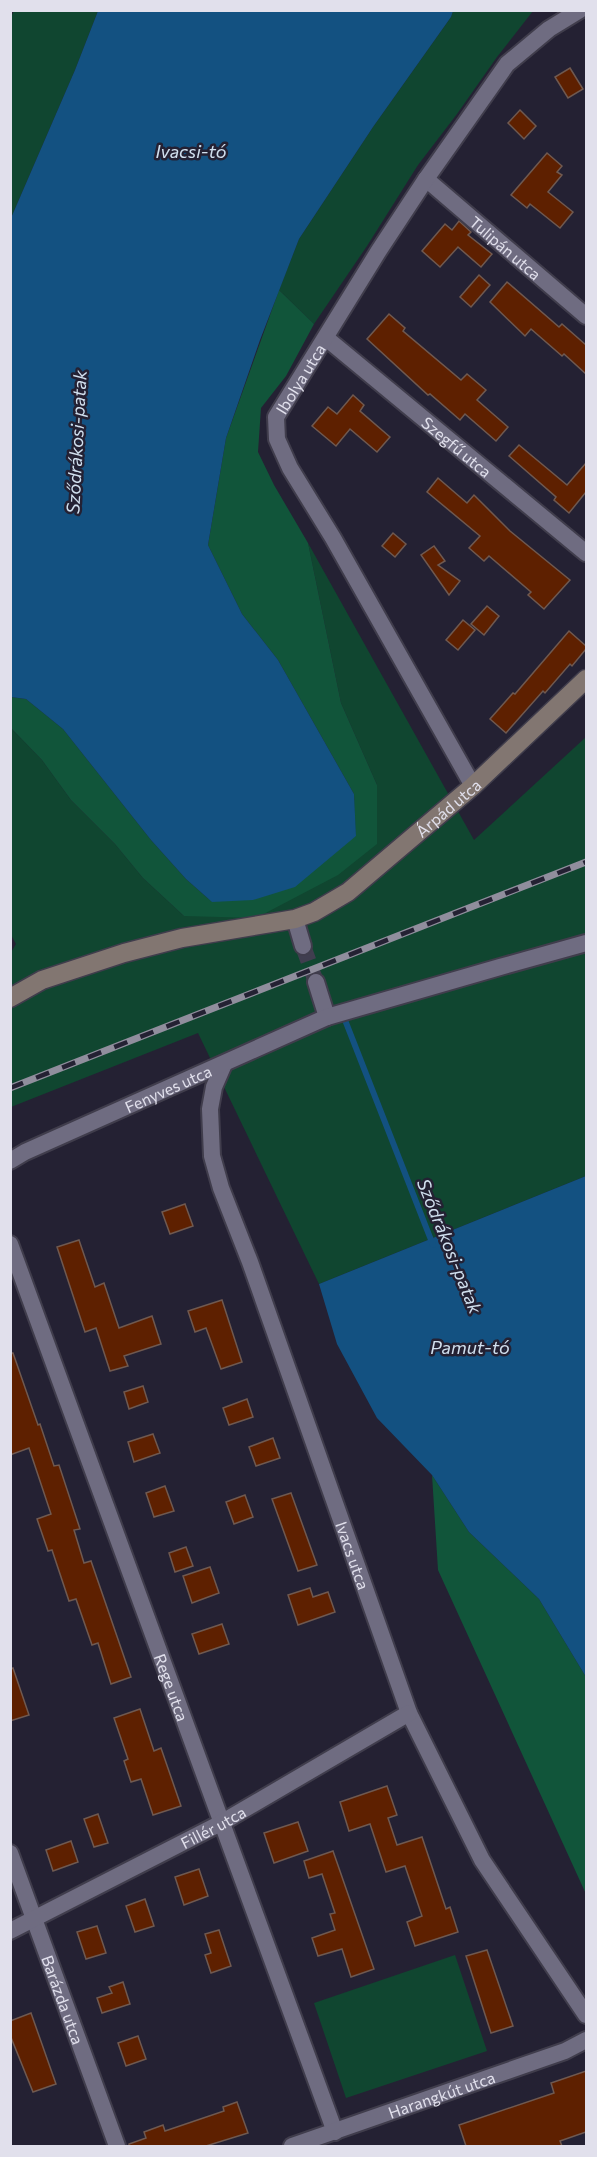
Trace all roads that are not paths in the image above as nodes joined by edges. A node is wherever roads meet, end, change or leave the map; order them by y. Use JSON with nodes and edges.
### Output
{"nodes":[{"id":1,"x":556,"y":10,"type":"edge"},
{"id":2,"x":580,"y":10,"type":"edge"},
{"id":3,"x":549,"y":29,"type":"junction"},
{"id":4,"x":426,"y":179,"type":"junction"},
{"id":5,"x":586,"y":316,"type":"edge"},
{"id":6,"x":326,"y":338,"type":"junction"},
{"id":7,"x":586,"y":553,"type":"edge"},
{"id":8,"x":586,"y":679,"type":"edge"},
{"id":9,"x":473,"y":786,"type":"junction"},
{"id":10,"x":294,"y":920,"type":"junction"},
{"id":11,"x":586,"y":944,"type":"edge"},
{"id":12,"x":303,"y":946,"type":"tunnel mouth"},
{"id":13,"x":316,"y":982,"type":"tunnel mouth"},
{"id":14,"x":10,"y":998,"type":"edge"},
{"id":15,"x":327,"y":1017,"type":"junction"},
{"id":16,"x":224,"y":1064,"type":"junction"},
{"id":17,"x":10,"y":1161,"type":"edge"},
{"id":18,"x":10,"y":1244,"type":"edge"},
{"id":19,"x":409,"y":1713,"type":"junction"},
{"id":20,"x":221,"y":1823,"type":"junction"},
{"id":21,"x":10,"y":1853,"type":"edge"},
{"id":22,"x":35,"y":1919,"type":"junction"},
{"id":23,"x":10,"y":1931,"type":"edge"},
{"id":24,"x":586,"y":2015,"type":"edge"},
{"id":25,"x":586,"y":2040,"type":"edge"},
{"id":26,"x":335,"y":2132,"type":"junction"},
{"id":27,"x":117,"y":2146,"type":"edge"},
{"id":28,"x":292,"y":2146,"type":"edge"}],
"edges":[{"from":1,"to":3,"type":"street"},
{"from":2,"to":3,"type":"street","name":"Ibolya utca"},
{"from":3,"to":4,"type":"street","name":"Ibolya utca"},
{"from":4,"to":5,"type":"street","name":"Tulipán utca"},
{"from":4,"to":6,"type":"street","name":"Ibolya utca"},
{"from":6,"to":7,"type":"street","name":"Szegfű utca"},
{"from":6,"to":9,"type":"street","name":"Ibolya utca"},
{"from":8,"to":9,"type":"street","name":"Árpád utca"},
{"from":9,"to":10,"type":"street","name":"Árpád utca"},
{"from":10,"to":12,"type":"street"},
{"from":10,"to":14,"type":"street","name":"Árpád utca"},
{"from":11,"to":15,"type":"street","name":"Fenyves utca"},
{"from":13,"to":15,"type":"street"},
{"from":15,"to":16,"type":"street","name":"Fenyves utca"},
{"from":16,"to":17,"type":"street","name":"Fenyves utca"},
{"from":16,"to":19,"type":"street","name":"Ivacs utca"},
{"from":18,"to":20,"type":"street","name":"Rege utca"},
{"from":19,"to":20,"type":"street","name":"Fillér utca"},
{"from":19,"to":24,"type":"street","name":"Ivacs utca"},
{"from":20,"to":22,"type":"street","name":"Fillér utca"},
{"from":20,"to":26,"type":"street","name":"Rege utca"},
{"from":21,"to":22,"type":"street","name":"Barázda utca"},
{"from":22,"to":23,"type":"street","name":"Fillér utca"},
{"from":22,"to":27,"type":"street","name":"Barázda utca"},
{"from":25,"to":26,"type":"street","name":"Harangkút utca"},
{"from":26,"to":28,"type":"street","name":"Harangkút utca"}]}
